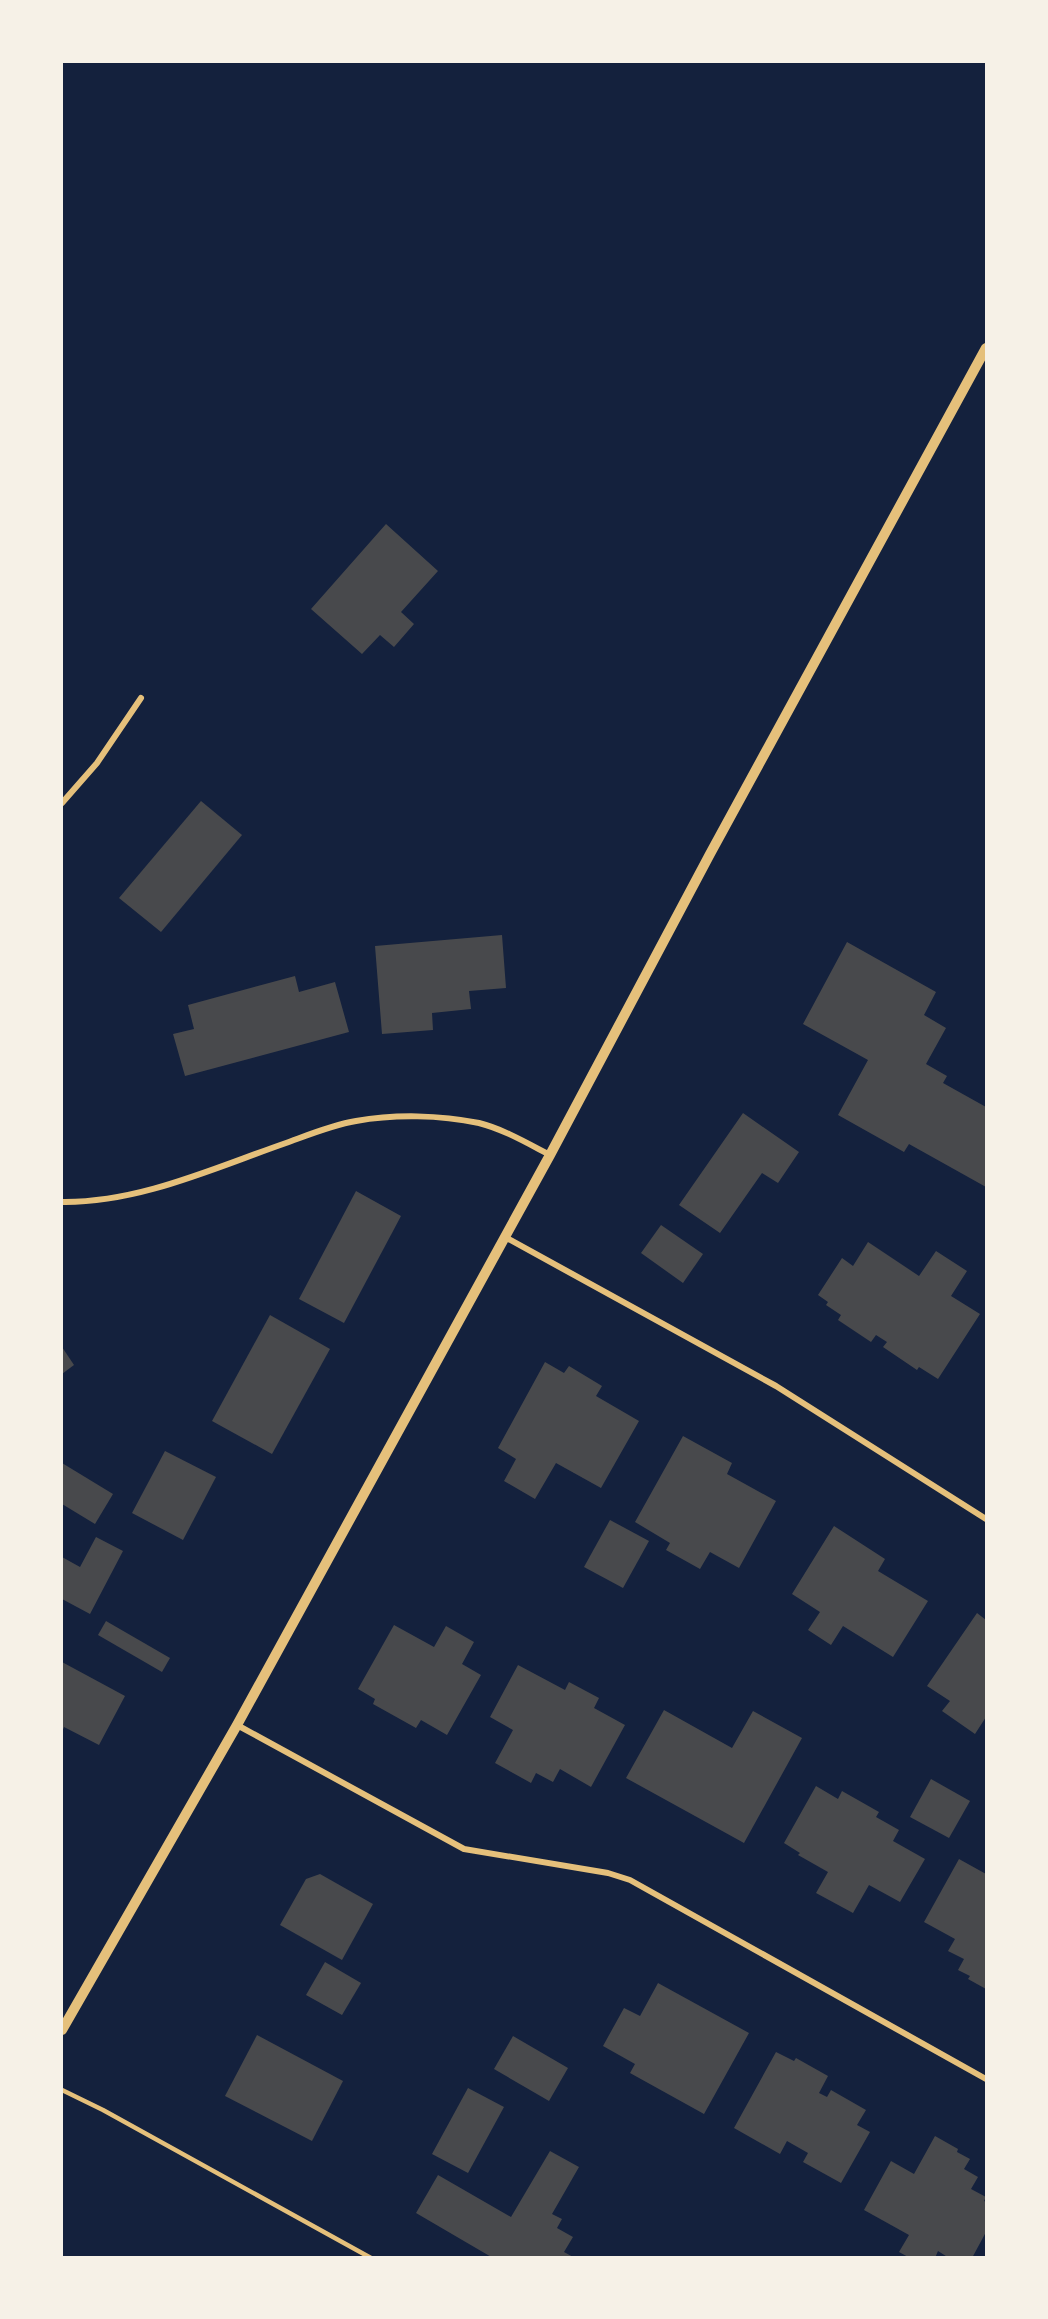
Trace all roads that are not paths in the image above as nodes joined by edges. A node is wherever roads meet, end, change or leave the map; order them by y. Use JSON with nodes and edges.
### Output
{"nodes":[{"id":1,"x":987,"y":348,"type":"edge"},
{"id":2,"x":141,"y":698,"type":"dead end"},
{"id":3,"x":62,"y":803,"type":"edge"},
{"id":4,"x":550,"y":1155,"type":"junction"},
{"id":5,"x":62,"y":1202,"type":"edge"},
{"id":6,"x":505,"y":1237,"type":"junction"},
{"id":7,"x":987,"y":1519,"type":"edge"},
{"id":8,"x":237,"y":1725,"type":"junction"},
{"id":9,"x":62,"y":2030,"type":"edge"},
{"id":10,"x":987,"y":2079,"type":"edge"},
{"id":11,"x":62,"y":2090,"type":"edge"},
{"id":12,"x":371,"y":2258,"type":"edge"}],
"edges":[{"from":1,"to":4,"type":"street"},
{"from":2,"to":3,"type":"street"},
{"from":4,"to":5,"type":"street"},
{"from":4,"to":6,"type":"street"},
{"from":6,"to":7,"type":"street"},
{"from":6,"to":8,"type":"street"},
{"from":8,"to":9,"type":"street"},
{"from":8,"to":10,"type":"street"},
{"from":11,"to":12,"type":"lane"}]}
